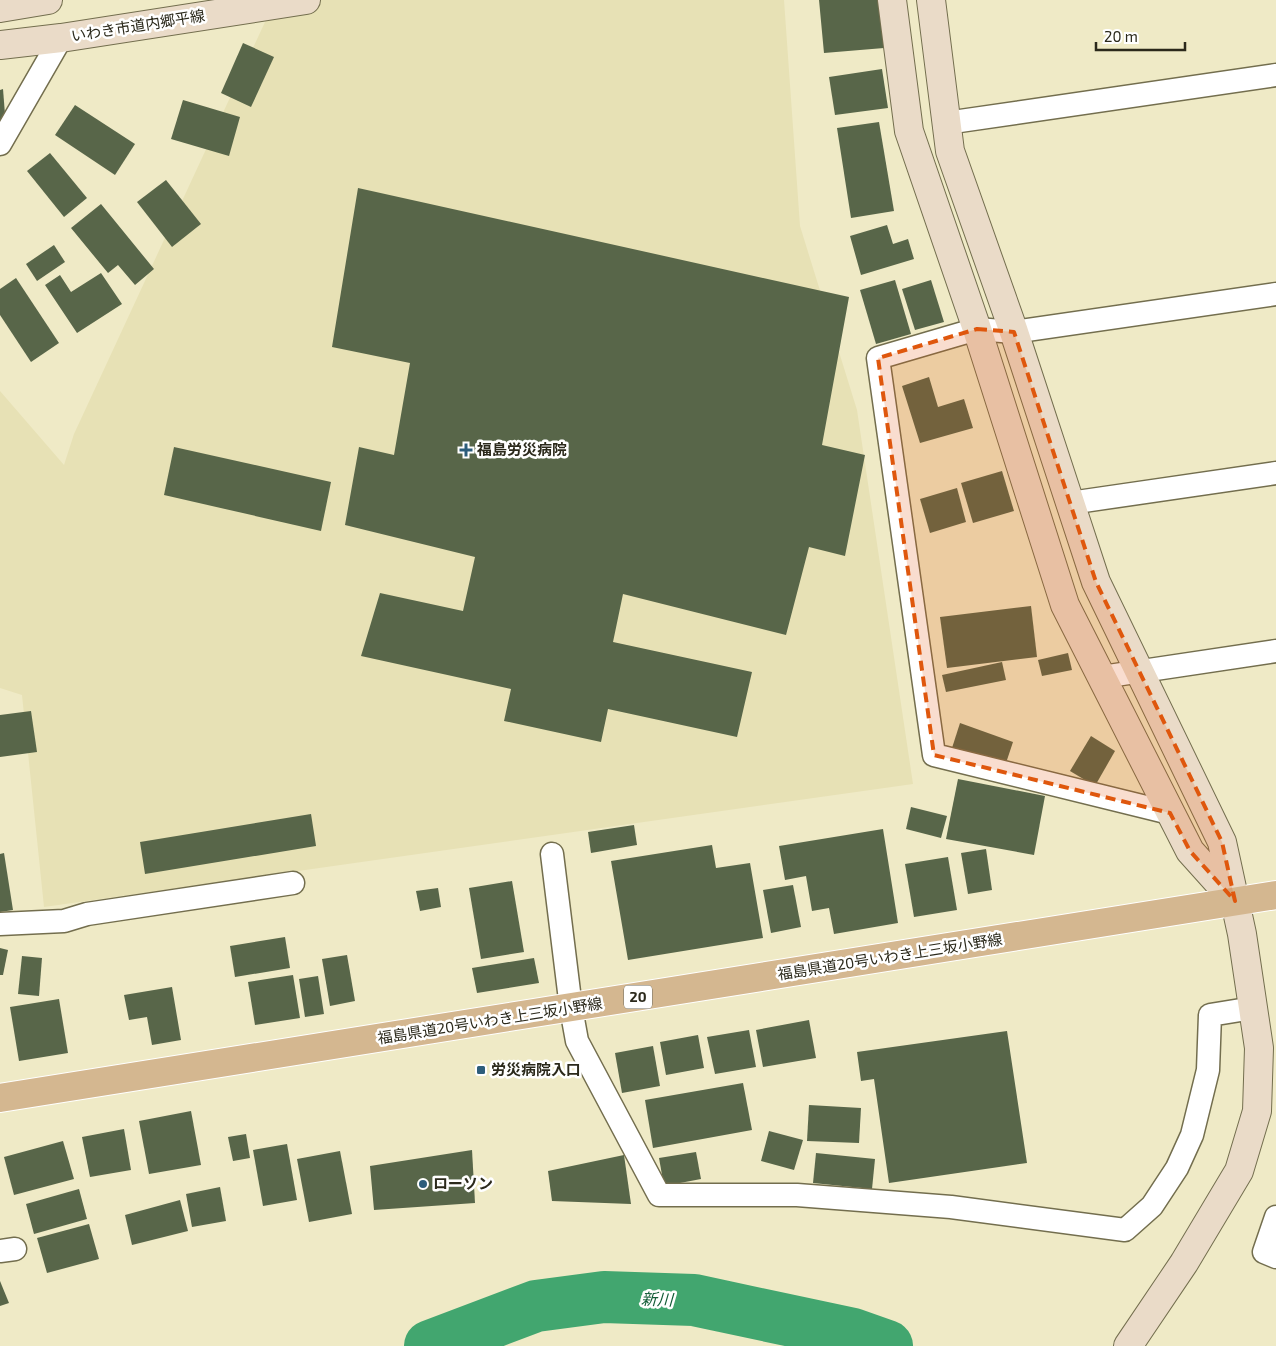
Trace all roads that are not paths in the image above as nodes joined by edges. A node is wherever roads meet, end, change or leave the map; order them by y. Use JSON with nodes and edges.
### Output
{"nodes":[{"id":1,"x":48,"y":0,"type":"edge"},
{"id":2,"x":306,"y":0,"type":"edge"},
{"id":3,"x":892,"y":0,"type":"edge"},
{"id":4,"x":931,"y":0,"type":"edge"},
{"id":5,"x":0,"y":8,"type":"edge"},
{"id":6,"x":61,"y":38,"type":"junction"},
{"id":7,"x":0,"y":45,"type":"edge"},
{"id":8,"x":1276,"y":75,"type":"edge"},
{"id":9,"x":946,"y":123,"type":"junction"},
{"id":10,"x":0,"y":144,"type":"edge"},
{"id":11,"x":1276,"y":294,"type":"edge"},
{"id":12,"x":977,"y":329,"type":"junction"},
{"id":13,"x":1014,"y":332,"type":"junction"},
{"id":14,"x":1276,"y":473,"type":"edge"},
{"id":15,"x":1070,"y":503,"type":"junction"},
{"id":16,"x":1276,"y":651,"type":"edge"},
{"id":17,"x":1140,"y":671,"type":"junction"},
{"id":18,"x":1102,"y":677,"type":"junction"},
{"id":19,"x":1170,"y":813,"type":"junction"},
{"id":20,"x":552,"y":854,"type":"dead end"},
{"id":21,"x":293,"y":884,"type":"dead end"},
{"id":22,"x":1276,"y":895,"type":"edge"},
{"id":23,"x":1235,"y":901,"type":"junction"},
{"id":24,"x":0,"y":924,"type":"edge"},
{"id":25,"x":571,"y":1008,"type":"junction"},
{"id":26,"x":1253,"y":1008,"type":"junction"},
{"id":27,"x":1267,"y":1047,"type":"edge"},
{"id":28,"x":0,"y":1098,"type":"edge"},
{"id":29,"x":1276,"y":1217,"type":"edge"},
{"id":30,"x":1276,"y":1257,"type":"edge"},
{"id":31,"x":1128,"y":1346,"type":"edge"}],
"edges":[{"from":1,"to":5,"type":"street"},
{"from":2,"to":6,"type":"street","name":"いわき市道内郷平線"},
{"from":3,"to":12,"type":"street"},
{"from":4,"to":9,"type":"street"},
{"from":6,"to":7,"type":"street","name":"いわき市道内郷平線"},
{"from":6,"to":10,"type":"street"},
{"from":8,"to":9,"type":"street"},
{"from":9,"to":13,"type":"street"},
{"from":11,"to":13,"type":"street"},
{"from":12,"to":13,"type":"street"},
{"from":12,"to":18,"type":"street"},
{"from":12,"to":19,"type":"street"},
{"from":13,"to":15,"type":"street"},
{"from":14,"to":15,"type":"street"},
{"from":15,"to":17,"type":"street"},
{"from":16,"to":17,"type":"street"},
{"from":17,"to":18,"type":"street"},
{"from":17,"to":23,"type":"street"},
{"from":18,"to":19,"type":"street"},
{"from":19,"to":23,"type":"street"},
{"from":20,"to":25,"type":"street"},
{"from":21,"to":24,"type":"street"},
{"from":22,"to":23,"type":"main road","name":"福島県道20号いわき上三坂小野線","number":"20"},
{"from":23,"to":25,"type":"main road","name":"福島県道20号いわき上三坂小野線","number":"20"},
{"from":23,"to":26,"type":"street"},
{"from":25,"to":26,"type":"street"},
{"from":25,"to":28,"type":"main road","name":"福島県道20号いわき上三坂小野線","number":"20"},
{"from":26,"to":27,"type":"street"},
{"from":27,"to":31,"type":"street"},
{"from":29,"to":30,"type":"street"}]}
